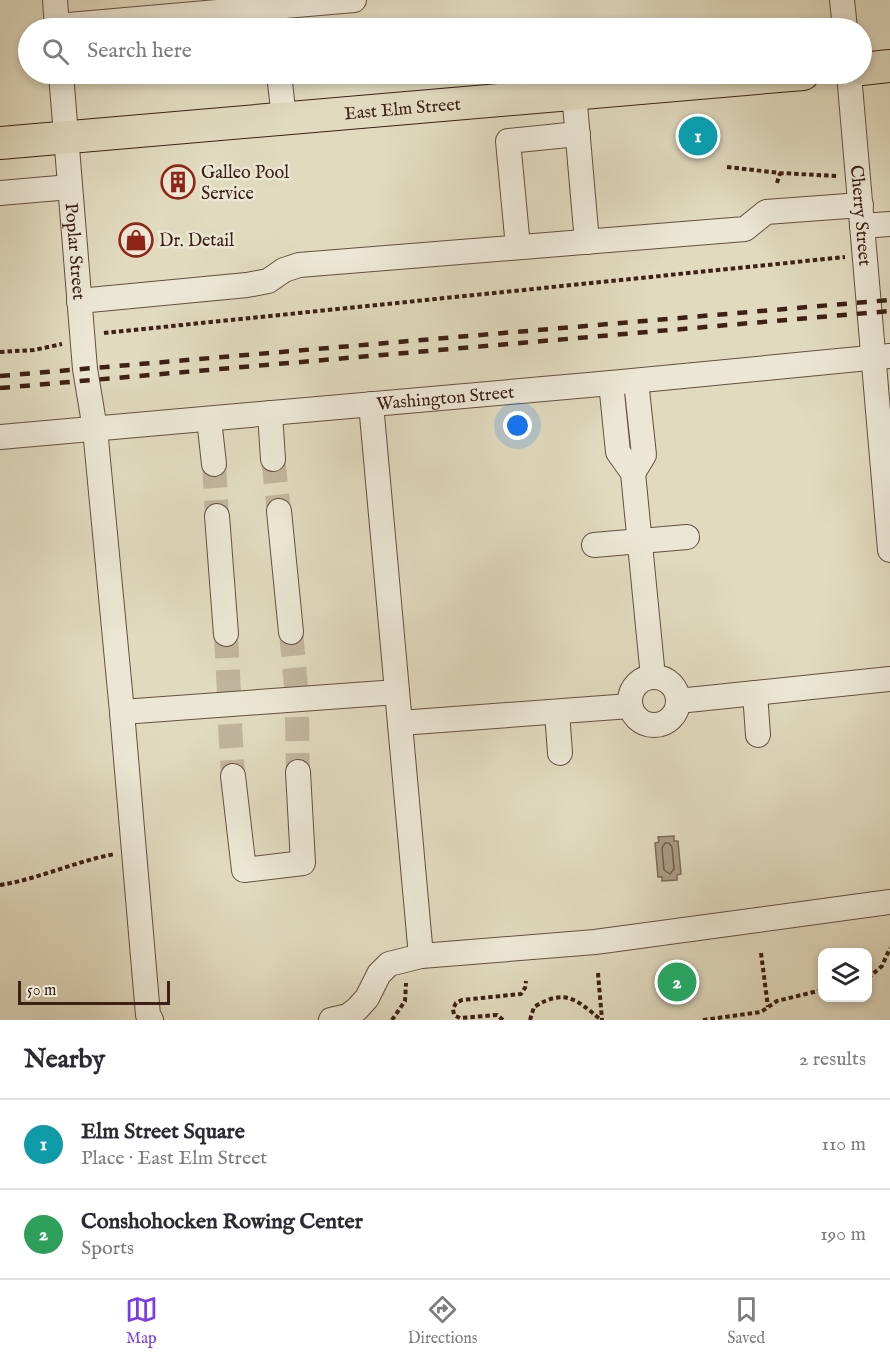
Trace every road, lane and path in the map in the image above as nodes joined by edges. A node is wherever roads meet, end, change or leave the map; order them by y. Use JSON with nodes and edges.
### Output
{"nodes":[{"id":1,"x":55,"y":0,"type":"edge"},
{"id":2,"x":354,"y":0,"type":"edge"},
{"id":3,"x":842,"y":0,"type":"edge"},
{"id":4,"x":273,"y":12,"type":"edge"},
{"id":5,"x":56,"y":18,"type":"edge"},
{"id":6,"x":192,"y":18,"type":"edge"},
{"id":7,"x":843,"y":18,"type":"edge"},
{"id":8,"x":890,"y":66,"type":"edge"},
{"id":9,"x":872,"y":68,"type":"edge"},
{"id":10,"x":62,"y":84,"type":"edge"},
{"id":11,"x":280,"y":84,"type":"edge"},
{"id":12,"x":682,"y":84,"type":"edge"},
{"id":13,"x":850,"y":84,"type":"edge"},
{"id":14,"x":574,"y":93,"type":"junction"},
{"id":15,"x":284,"y":118,"type":"junction"},
{"id":16,"x":578,"y":134,"type":"junction"},
{"id":17,"x":66,"y":137,"type":"junction"},
{"id":18,"x":0,"y":143,"type":"edge"},
{"id":19,"x":727,"y":167,"type":"dead end"},
{"id":20,"x":780,"y":173,"type":"junction"},
{"id":21,"x":838,"y":176,"type":"dead end"},
{"id":22,"x":777,"y":183,"type":"dead end"},
{"id":23,"x":70,"y":187,"type":"junction"},
{"id":24,"x":0,"y":193,"type":"edge"},
{"id":25,"x":861,"y":215,"type":"junction"},
{"id":26,"x":890,"y":224,"type":"edge"},
{"id":27,"x":587,"y":242,"type":"junction"},
{"id":28,"x":518,"y":247,"type":"junction"},
{"id":29,"x":865,"y":255,"type":"junction"},
{"id":30,"x":79,"y":301,"type":"junction"},
{"id":31,"x":82,"y":339,"type":"junction"},
{"id":32,"x":0,"y":352,"type":"edge"},
{"id":33,"x":881,"y":357,"type":"edge"},
{"id":34,"x":636,"y":381,"type":"junction"},
{"id":35,"x":611,"y":383,"type":"junction"},
{"id":36,"x":371,"y":404,"type":"junction"},
{"id":37,"x":270,"y":413,"type":"junction"},
{"id":38,"x":210,"y":419,"type":"junction"},
{"id":39,"x":94,"y":429,"type":"junction"},
{"id":40,"x":0,"y":437,"type":"edge"},
{"id":41,"x":273,"y":459,"type":"tunnel mouth"},
{"id":42,"x":213,"y":464,"type":"tunnel mouth"},
{"id":43,"x":633,"y":473,"type":"junction"},
{"id":44,"x":279,"y":511,"type":"tunnel mouth"},
{"id":45,"x":217,"y":516,"type":"tunnel mouth"},
{"id":46,"x":687,"y":537,"type":"dead end"},
{"id":47,"x":640,"y":541,"type":"junction"},
{"id":48,"x":594,"y":545,"type":"dead end"},
{"id":49,"x":890,"y":550,"type":"edge"},
{"id":50,"x":291,"y":633,"type":"tunnel mouth"},
{"id":51,"x":226,"y":634,"type":"tunnel mouth"},
{"id":52,"x":654,"y":677,"type":"junction"},
{"id":53,"x":890,"y":679,"type":"edge"},
{"id":54,"x":398,"y":692,"type":"junction"},
{"id":55,"x":755,"y":693,"type":"junction"},
{"id":56,"x":678,"y":701,"type":"junction"},
{"id":57,"x":630,"y":706,"type":"junction"},
{"id":58,"x":122,"y":712,"type":"junction"},
{"id":59,"x":557,"y":712,"type":"junction"},
{"id":60,"x":400,"y":723,"type":"junction"},
{"id":61,"x":758,"y":735,"type":"dead end"},
{"id":62,"x":560,"y":753,"type":"dead end"},
{"id":63,"x":298,"y":772,"type":"tunnel mouth"},
{"id":64,"x":233,"y":776,"type":"tunnel mouth"},
{"id":65,"x":118,"y":853,"type":"dead end"},
{"id":66,"x":0,"y":885,"type":"edge"},
{"id":67,"x":890,"y":902,"type":"edge"},
{"id":68,"x":890,"y":948,"type":"edge"},
{"id":69,"x":761,"y":953,"type":"dead end"},
{"id":70,"x":421,"y":956,"type":"junction"},
{"id":71,"x":598,"y":973,"type":"dead end"},
{"id":72,"x":872,"y":974,"type":"edge"},
{"id":73,"x":526,"y":981,"type":"dead end"},
{"id":74,"x":406,"y":983,"type":"dead end"},
{"id":75,"x":818,"y":991,"type":"edge"},
{"id":76,"x":768,"y":1007,"type":"junction"},
{"id":77,"x":151,"y":1020,"type":"edge"},
{"id":78,"x":331,"y":1020,"type":"edge"},
{"id":79,"x":392,"y":1020,"type":"edge"},
{"id":80,"x":503,"y":1020,"type":"edge"},
{"id":81,"x":530,"y":1020,"type":"edge"},
{"id":82,"x":602,"y":1020,"type":"edge"},
{"id":83,"x":703,"y":1020,"type":"edge"}],
"edges":[{"from":1,"to":5,"type":"street"},
{"from":2,"to":4,"type":"street"},
{"from":3,"to":7,"type":"street"},
{"from":4,"to":6,"type":"street"},
{"from":8,"to":9,"type":"main road"},
{"from":10,"to":17,"type":"street","name":"Poplar Street"},
{"from":11,"to":15,"type":"street"},
{"from":12,"to":14,"type":"main road","name":"East Elm Street"},
{"from":13,"to":25,"type":"street","name":"Cherry Street"},
{"from":14,"to":15,"type":"main road","name":"East Elm Street"},
{"from":14,"to":16,"type":"street"},
{"from":15,"to":17,"type":"main road","name":"East Elm Street"},
{"from":16,"to":27,"type":"street"},
{"from":16,"to":28,"type":"street"},
{"from":17,"to":18,"type":"main road","name":"East Elm Street"},
{"from":17,"to":23,"type":"street","name":"Poplar Street"},
{"from":19,"to":20,"type":"path"},
{"from":20,"to":21,"type":"path"},
{"from":20,"to":22,"type":"path"},
{"from":23,"to":24,"type":"street"},
{"from":23,"to":30,"type":"street","name":"Poplar Street"},
{"from":25,"to":26,"type":"street"},
{"from":25,"to":27,"type":"street"},
{"from":25,"to":29,"type":"street","name":"Cherry Street"},
{"from":27,"to":28,"type":"street"},
{"from":28,"to":30,"type":"street"},
{"from":29,"to":31,"type":"path"},
{"from":29,"to":33,"type":"street","name":"Cherry Street"},
{"from":30,"to":31,"type":"street","name":"Poplar Street"},
{"from":31,"to":32,"type":"path"},
{"from":31,"to":39,"type":"street","name":"Poplar Street"},
{"from":33,"to":34,"type":"street","name":"Washington Street"},
{"from":33,"to":49,"type":"street","name":"Cherry Street"},
{"from":34,"to":35,"type":"street","name":"Washington Street"},
{"from":34,"to":43,"type":"street"},
{"from":35,"to":36,"type":"street","name":"Washington Street"},
{"from":35,"to":43,"type":"street"},
{"from":36,"to":37,"type":"street","name":"Washington Street"},
{"from":36,"to":54,"type":"street"},
{"from":37,"to":38,"type":"street","name":"Washington Street"},
{"from":37,"to":41,"type":"street"},
{"from":38,"to":39,"type":"street","name":"Washington Street"},
{"from":38,"to":42,"type":"street"},
{"from":39,"to":40,"type":"street","name":"Washington Street"},
{"from":39,"to":58,"type":"street","name":"Poplar Street"},
{"from":43,"to":47,"type":"street"},
{"from":44,"to":50,"type":"street"},
{"from":45,"to":51,"type":"street"},
{"from":46,"to":47,"type":"street"},
{"from":47,"to":48,"type":"street"},
{"from":47,"to":52,"type":"street"},
{"from":52,"to":56,"type":"street"},
{"from":52,"to":57,"type":"street"},
{"from":53,"to":55,"type":"street"},
{"from":54,"to":58,"type":"street"},
{"from":54,"to":60,"type":"street"},
{"from":55,"to":56,"type":"street"},
{"from":55,"to":61,"type":"street"},
{"from":56,"to":57,"type":"street"},
{"from":57,"to":59,"type":"street"},
{"from":58,"to":77,"type":"street","name":"Poplar Street"},
{"from":59,"to":60,"type":"street"},
{"from":59,"to":62,"type":"street"},
{"from":60,"to":70,"type":"street"},
{"from":63,"to":64,"type":"street"},
{"from":65,"to":66,"type":"path"},
{"from":67,"to":70,"type":"street"},
{"from":68,"to":72,"type":"path"},
{"from":69,"to":76,"type":"path"},
{"from":70,"to":78,"type":"street"},
{"from":71,"to":82,"type":"path"},
{"from":73,"to":80,"type":"path"},
{"from":74,"to":79,"type":"path"},
{"from":75,"to":76,"type":"path"},
{"from":76,"to":83,"type":"path"},
{"from":81,"to":82,"type":"path"}]}
